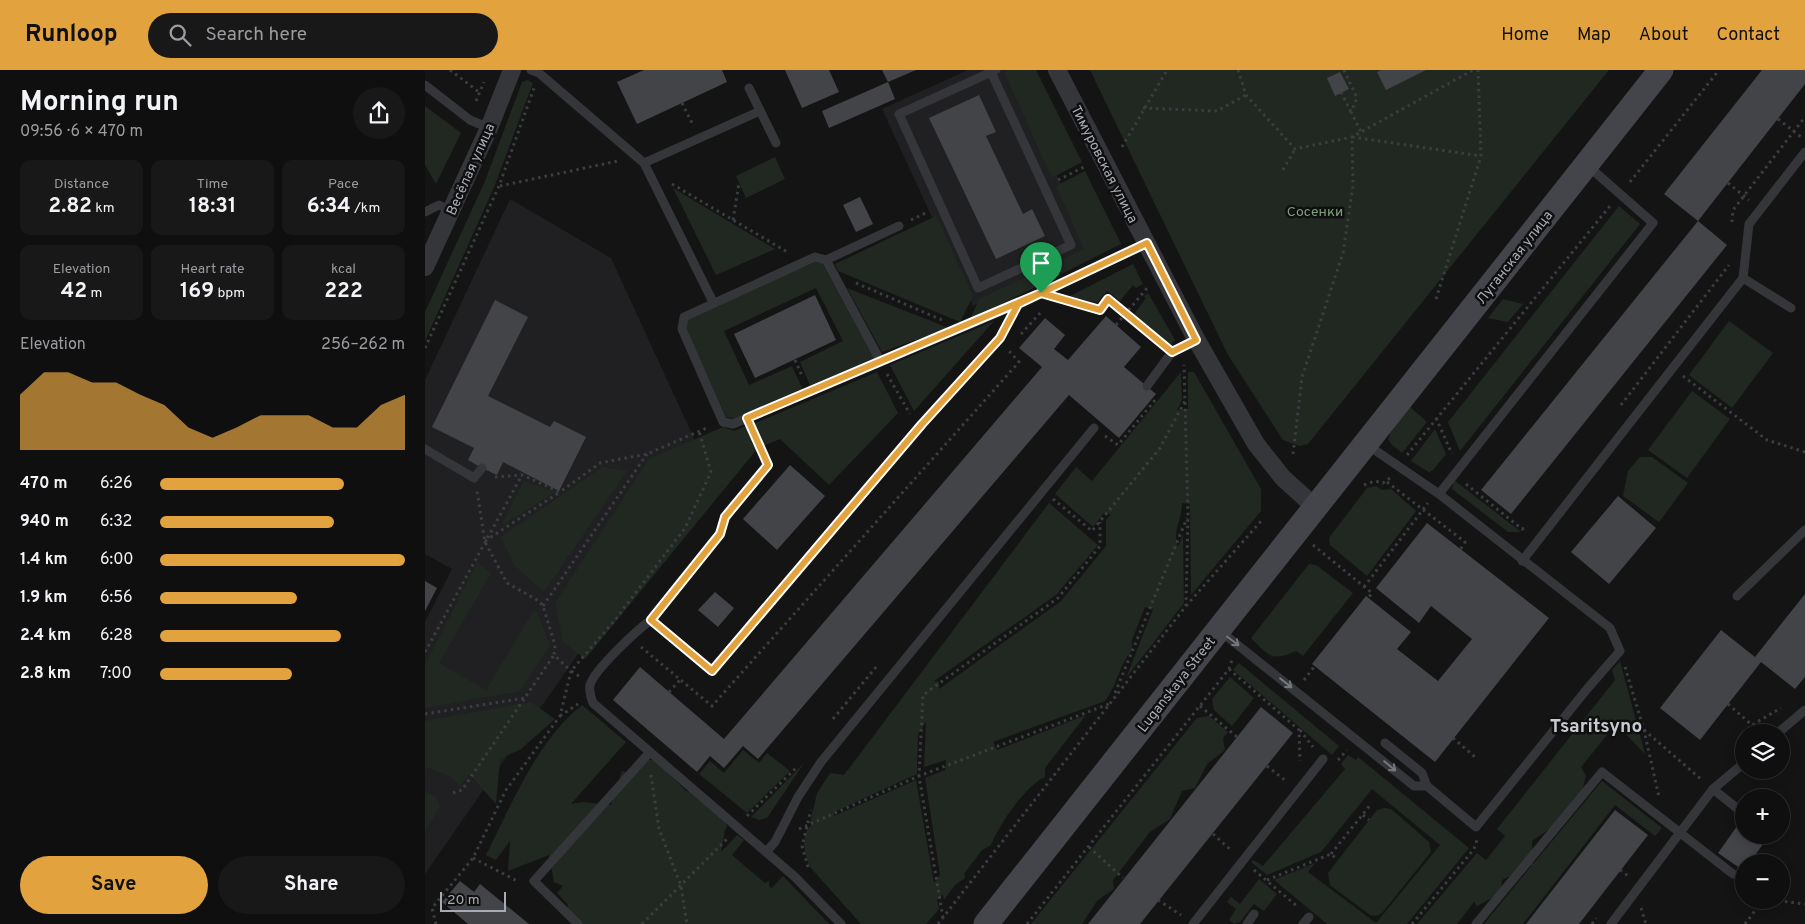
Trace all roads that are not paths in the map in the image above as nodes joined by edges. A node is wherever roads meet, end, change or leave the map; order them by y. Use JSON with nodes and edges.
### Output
{"nodes":[{"id":1,"x":512,"y":70,"type":"edge"},
{"id":2,"x":1057,"y":70,"type":"edge"},
{"id":3,"x":1661,"y":70,"type":"edge"},
{"id":4,"x":994,"y":71,"type":"edge"},
{"id":5,"x":535,"y":72,"type":"edge"},
{"id":6,"x":425,"y":85,"type":"edge"},
{"id":7,"x":749,"y":88,"type":"dead end"},
{"id":8,"x":760,"y":111,"type":"junction"},
{"id":9,"x":489,"y":128,"type":"junction"},
{"id":10,"x":777,"y":143,"type":"dead end"},
{"id":11,"x":1805,"y":152,"type":"edge"},
{"id":12,"x":1587,"y":165,"type":"junction"},
{"id":13,"x":646,"y":166,"type":"junction"},
{"id":14,"x":452,"y":211,"type":"junction"},
{"id":15,"x":425,"y":212,"type":"edge"},
{"id":16,"x":899,"y":226,"type":"dead end"},
{"id":17,"x":1147,"y":243,"type":"junction"},
{"id":18,"x":826,"y":260,"type":"junction"},
{"id":19,"x":425,"y":267,"type":"edge"},
{"id":20,"x":1743,"y":278,"type":"junction"},
{"id":21,"x":713,"y":302,"type":"junction"},
{"id":22,"x":1018,"y":304,"type":"junction"},
{"id":23,"x":1791,"y":308,"type":"dead end"},
{"id":24,"x":1196,"y":340,"type":"junction"},
{"id":25,"x":881,"y":362,"type":"junction"},
{"id":26,"x":1147,"y":386,"type":"dead end"},
{"id":27,"x":1094,"y":428,"type":"road end"},
{"id":28,"x":1366,"y":444,"type":"junction"},
{"id":29,"x":425,"y":450,"type":"edge"},
{"id":30,"x":768,"y":465,"type":"road end"},
{"id":31,"x":482,"y":468,"type":"dead end"},
{"id":32,"x":1438,"y":494,"type":"junction"},
{"id":33,"x":1315,"y":507,"type":"junction"},
{"id":34,"x":1805,"y":530,"type":"edge"},
{"id":35,"x":1522,"y":561,"type":"junction"},
{"id":36,"x":1737,"y":596,"type":"dead end"},
{"id":37,"x":651,"y":620,"type":"junction"},
{"id":38,"x":1228,"y":637,"type":"junction"},
{"id":39,"x":1805,"y":710,"type":"edge"},
{"id":40,"x":1788,"y":724,"type":"edge"},
{"id":41,"x":1385,"y":743,"type":"dead end"},
{"id":42,"x":649,"y":753,"type":"junction"},
{"id":43,"x":1323,"y":759,"type":"dead end"},
{"id":44,"x":1735,"y":771,"type":"edge"},
{"id":45,"x":1427,"y":786,"type":"junction"},
{"id":46,"x":1713,"y":789,"type":"junction"},
{"id":47,"x":1735,"y":807,"type":"edge"},
{"id":48,"x":1680,"y":832,"type":"junction"},
{"id":49,"x":767,"y":851,"type":"junction"},
{"id":50,"x":1733,"y":874,"type":"dead end"},
{"id":51,"x":1254,"y":914,"type":"dead end"},
{"id":52,"x":1197,"y":922,"type":"edge"},
{"id":53,"x":578,"y":924,"type":"edge"},
{"id":54,"x":841,"y":924,"type":"edge"},
{"id":55,"x":986,"y":924,"type":"edge"},
{"id":56,"x":1247,"y":924,"type":"edge"},
{"id":57,"x":1475,"y":924,"type":"edge"},
{"id":58,"x":1611,"y":924,"type":"edge"}],
"edges":[{"from":1,"to":9,"type":"street","name":"Весёлая улица"},
{"from":2,"to":17,"type":"street","name":"Тимуровская улица"},
{"from":3,"to":12,"type":"main road","name":"Луганская улица"},
{"from":4,"to":4,"type":"lane"},
{"from":5,"to":13,"type":"lane"},
{"from":6,"to":9,"type":"lane"},
{"from":7,"to":8,"type":"lane"},
{"from":8,"to":10,"type":"lane"},
{"from":8,"to":13,"type":"lane"},
{"from":9,"to":14,"type":"street","name":"Весёлая улица"},
{"from":11,"to":20,"type":"lane"},
{"from":12,"to":28,"type":"main road","name":"Луганская улица"},
{"from":12,"to":32,"type":"lane"},
{"from":13,"to":21,"type":"lane"},
{"from":14,"to":15,"type":"lane"},
{"from":14,"to":19,"type":"street","name":"Весёлая улица"},
{"from":16,"to":18,"type":"lane"},
{"from":17,"to":22,"type":"lane"},
{"from":17,"to":24,"type":"street","name":"Тимуровская улица"},
{"from":18,"to":21,"type":"lane"},
{"from":18,"to":25,"type":"lane"},
{"from":20,"to":23,"type":"lane"},
{"from":20,"to":35,"type":"lane"},
{"from":21,"to":25,"type":"lane"},
{"from":22,"to":25,"type":"lane"},
{"from":22,"to":37,"type":"lane"},
{"from":24,"to":26,"type":"lane"},
{"from":24,"to":33,"type":"street","name":"Тимуровская улица"},
{"from":27,"to":49,"type":"lane"},
{"from":28,"to":32,"type":"lane"},
{"from":28,"to":33,"type":"main road","name":"Luganskaya Street"},
{"from":29,"to":31,"type":"lane"},
{"from":30,"to":37,"type":"lane"},
{"from":32,"to":35,"type":"lane"},
{"from":33,"to":38,"type":"main road","name":"Luganskaya Street"},
{"from":34,"to":36,"type":"lane"},
{"from":35,"to":45,"type":"lane"},
{"from":37,"to":42,"type":"lane"},
{"from":38,"to":45,"type":"lane","one_way":true},
{"from":38,"to":55,"type":"main road","name":"Luganskaya Street"},
{"from":39,"to":40,"type":"lane"},
{"from":41,"to":45,"type":"lane"},
{"from":42,"to":49,"type":"lane"},
{"from":42,"to":53,"type":"lane"},
{"from":43,"to":52,"type":"lane"},
{"from":44,"to":46,"type":"lane"},
{"from":46,"to":47,"type":"lane"},
{"from":46,"to":48,"type":"lane"},
{"from":48,"to":50,"type":"lane"},
{"from":48,"to":57,"type":"lane"},
{"from":48,"to":58,"type":"lane"},
{"from":49,"to":54,"type":"lane"},
{"from":51,"to":56,"type":"lane"}]}
